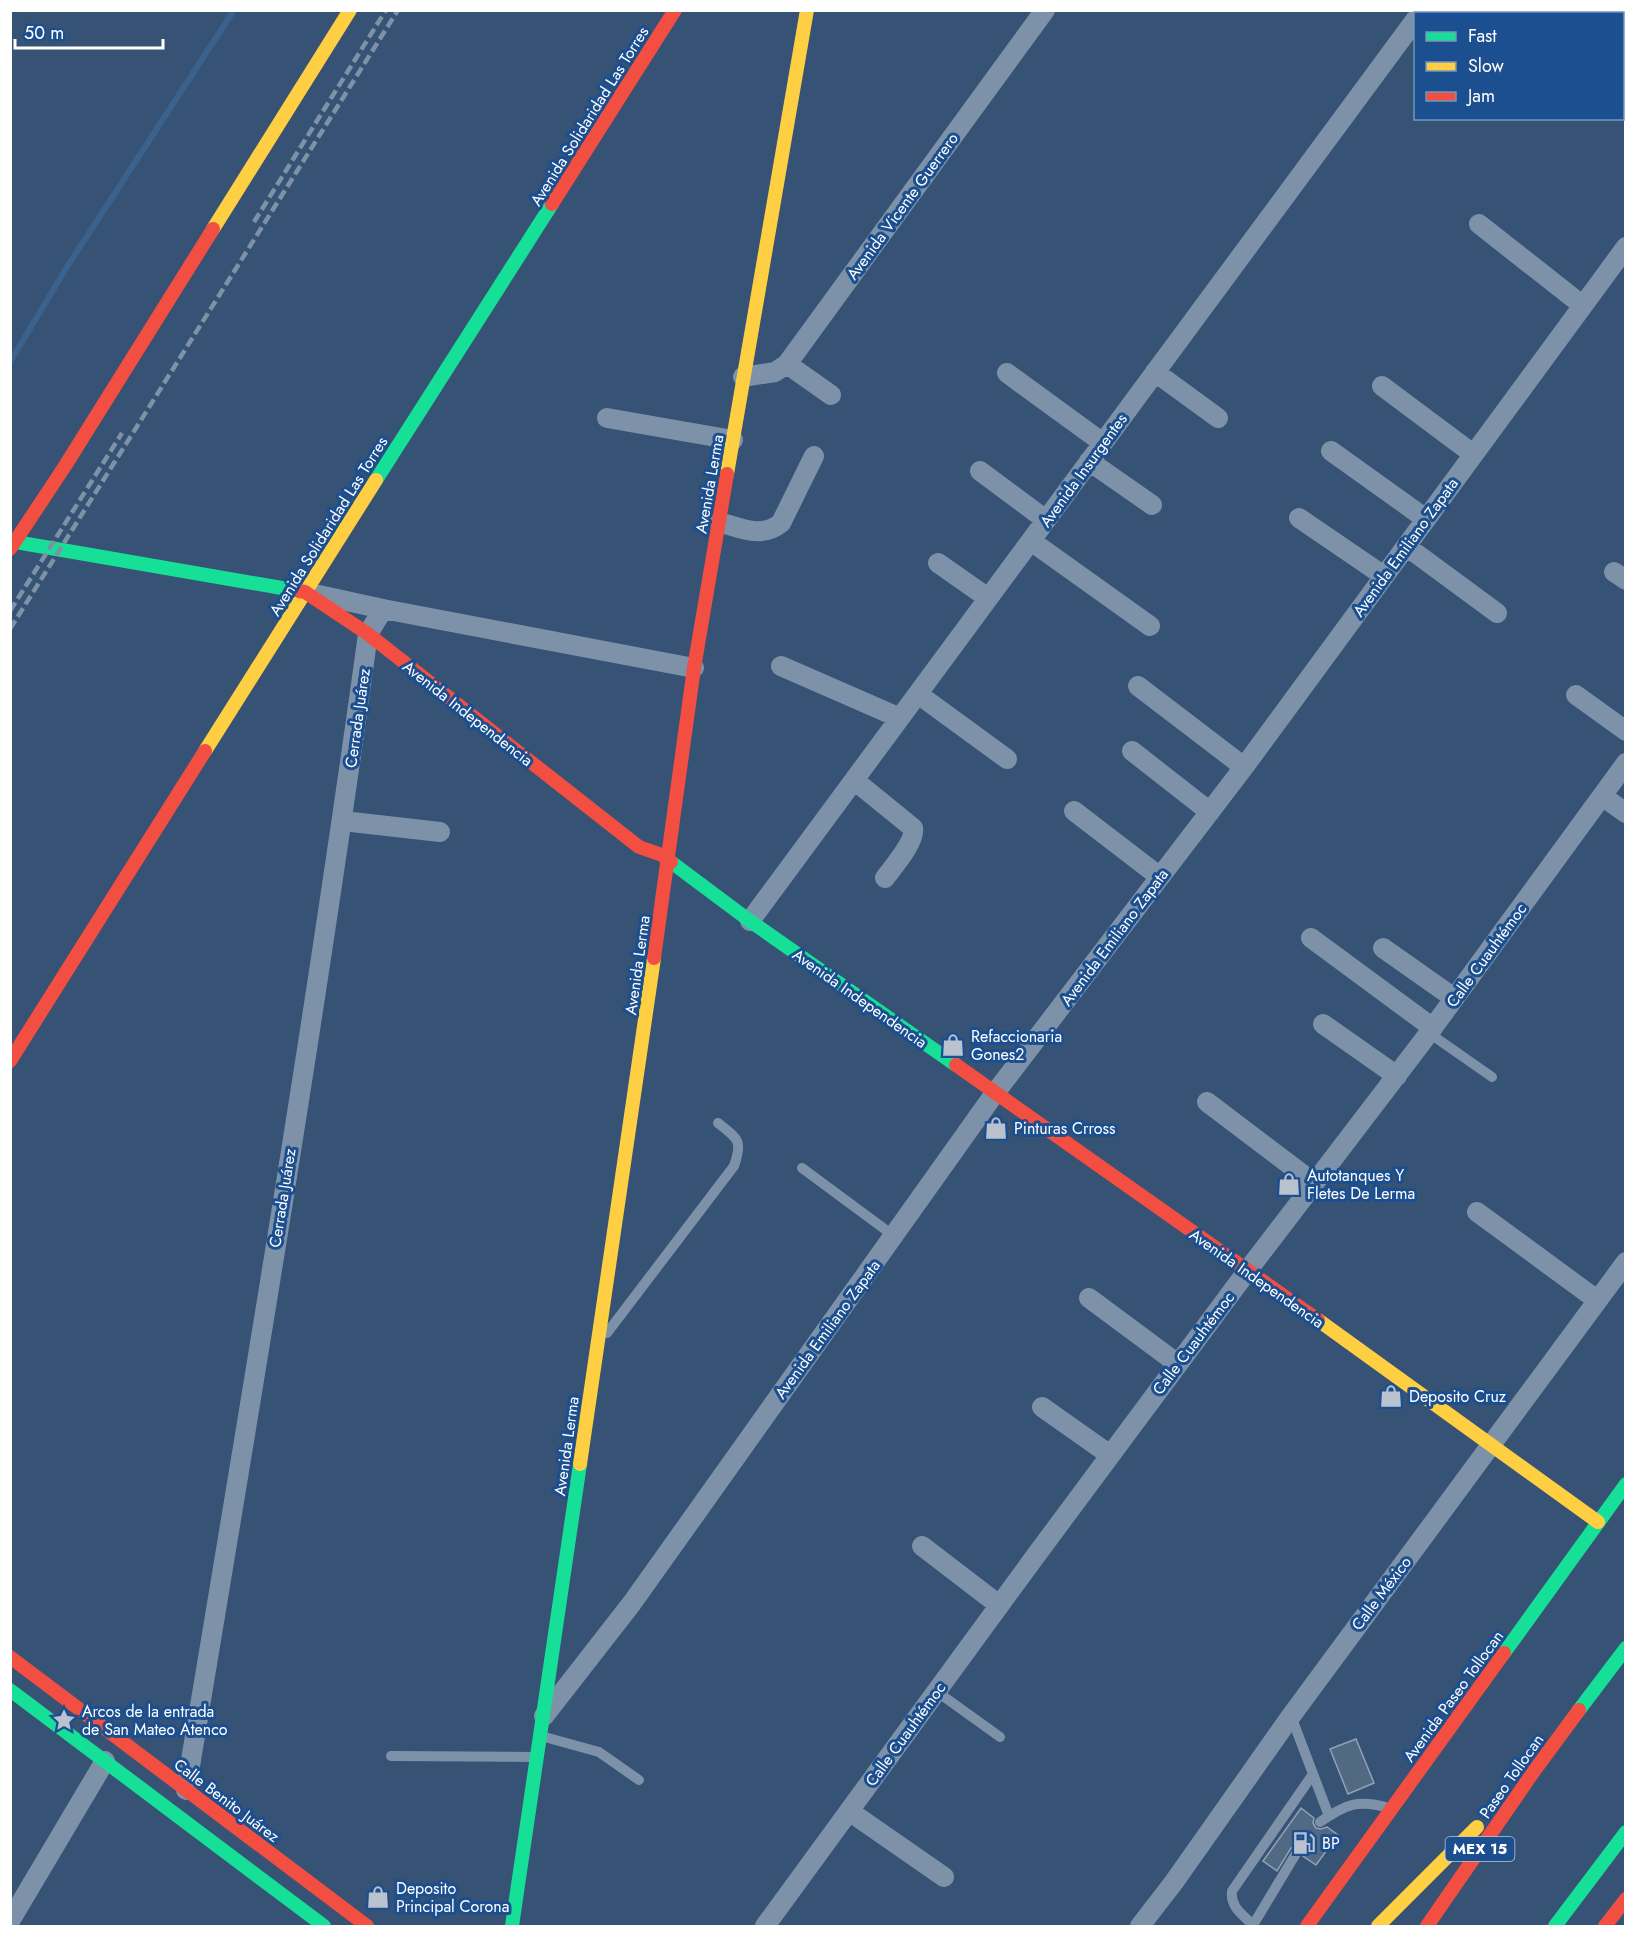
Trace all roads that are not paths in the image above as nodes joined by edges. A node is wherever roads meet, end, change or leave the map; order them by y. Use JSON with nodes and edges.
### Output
{"nodes":[{"id":1,"x":350,"y":10,"type":"edge"},
{"id":2,"x":675,"y":10,"type":"edge"},
{"id":3,"x":807,"y":10,"type":"edge"},
{"id":4,"x":1045,"y":10,"type":"edge"},
{"id":5,"x":1414,"y":15,"type":"edge"},
{"id":6,"x":1479,"y":224,"type":"dead end"},
{"id":7,"x":1626,"y":247,"type":"edge"},
{"id":8,"x":1582,"y":305,"type":"junction"},
{"id":9,"x":787,"y":364,"type":"junction"},
{"id":10,"x":1155,"y":372,"type":"junction"},
{"id":11,"x":1007,"y":373,"type":"dead end"},
{"id":12,"x":743,"y":377,"type":"junction"},
{"id":13,"x":1382,"y":386,"type":"dead end"},
{"id":14,"x":831,"y":395,"type":"dead end"},
{"id":15,"x":607,"y":418,"type":"dead end"},
{"id":16,"x":1218,"y":418,"type":"dead end"},
{"id":17,"x":733,"y":440,"type":"junction"},
{"id":18,"x":1103,"y":443,"type":"junction"},
{"id":19,"x":1331,"y":451,"type":"dead end"},
{"id":20,"x":1473,"y":454,"type":"junction"},
{"id":21,"x":814,"y":456,"type":"dead end"},
{"id":22,"x":1089,"y":461,"type":"junction"},
{"id":23,"x":980,"y":471,"type":"dead end"},
{"id":24,"x":1152,"y":505,"type":"dead end"},
{"id":25,"x":1299,"y":518,"type":"dead end"},
{"id":26,"x":1426,"y":519,"type":"junction"},
{"id":27,"x":1046,"y":520,"type":"junction"},
{"id":28,"x":719,"y":522,"type":"junction"},
{"id":29,"x":1031,"y":541,"type":"junction"},
{"id":30,"x":12,"y":544,"type":"edge"},
{"id":31,"x":1406,"y":546,"type":"junction"},
{"id":32,"x":938,"y":562,"type":"dead end"},
{"id":33,"x":1384,"y":576,"type":"junction"},
{"id":34,"x":305,"y":592,"type":"junction"},
{"id":35,"x":988,"y":598,"type":"junction"},
{"id":36,"x":383,"y":609,"type":"junction"},
{"id":37,"x":1497,"y":614,"type":"dead end"},
{"id":38,"x":1150,"y":626,"type":"dead end"},
{"id":39,"x":368,"y":634,"type":"junction"},
{"id":40,"x":683,"y":666,"type":"junction"},
{"id":41,"x":781,"y":666,"type":"dead end"},
{"id":42,"x":1138,"y":686,"type":"dead end"},
{"id":43,"x":918,"y":694,"type":"junction"},
{"id":44,"x":1576,"y":695,"type":"dead end"},
{"id":45,"x":900,"y":718,"type":"junction"},
{"id":46,"x":1626,"y":731,"type":"edge"},
{"id":47,"x":1132,"y":751,"type":"dead end"},
{"id":48,"x":1006,"y":759,"type":"dead end"},
{"id":49,"x":1626,"y":763,"type":"edge"},
{"id":50,"x":1244,"y":767,"type":"junction"},
{"id":51,"x":854,"y":780,"type":"junction"},
{"id":52,"x":1602,"y":796,"type":"junction"},
{"id":53,"x":1074,"y":811,"type":"dead end"},
{"id":54,"x":1210,"y":812,"type":"junction"},
{"id":55,"x":1626,"y":813,"type":"edge"},
{"id":56,"x":343,"y":820,"type":"junction"},
{"id":57,"x":440,"y":832,"type":"dead end"},
{"id":58,"x":665,"y":858,"type":"junction"},
{"id":59,"x":1160,"y":877,"type":"junction"},
{"id":60,"x":885,"y":878,"type":"dead end"},
{"id":61,"x":750,"y":921,"type":"junction"},
{"id":62,"x":1311,"y":938,"type":"dead end"},
{"id":63,"x":1383,"y":948,"type":"dead end"},
{"id":64,"x":1454,"y":998,"type":"junction"},
{"id":65,"x":1323,"y":1024,"type":"dead end"},
{"id":66,"x":1431,"y":1030,"type":"junction"},
{"id":67,"x":10,"y":1061,"type":"edge"},
{"id":68,"x":1397,"y":1076,"type":"junction"},
{"id":69,"x":1492,"y":1077,"type":"dead end"},
{"id":70,"x":995,"y":1093,"type":"junction"},
{"id":71,"x":1208,"y":1102,"type":"dead end"},
{"id":72,"x":718,"y":1123,"type":"dead end"},
{"id":73,"x":802,"y":1168,"type":"dead end"},
{"id":74,"x":1314,"y":1183,"type":"junction"},
{"id":75,"x":1477,"y":1212,"type":"dead end"},
{"id":76,"x":894,"y":1236,"type":"junction"},
{"id":77,"x":1626,"y":1262,"type":"edge"},
{"id":78,"x":1248,"y":1270,"type":"junction"},
{"id":79,"x":1089,"y":1298,"type":"dead end"},
{"id":80,"x":1597,"y":1299,"type":"junction"},
{"id":81,"x":598,"y":1345,"type":"junction"},
{"id":82,"x":1178,"y":1364,"type":"junction"},
{"id":83,"x":1042,"y":1407,"type":"dead end"},
{"id":84,"x":1491,"y":1444,"type":"junction"},
{"id":85,"x":1110,"y":1455,"type":"junction"},
{"id":86,"x":1626,"y":1484,"type":"edge"},
{"id":87,"x":1598,"y":1522,"type":"junction"},
{"id":88,"x":922,"y":1546,"type":"dead end"},
{"id":89,"x":999,"y":1605,"type":"junction"},
{"id":90,"x":1626,"y":1648,"type":"edge"},
{"id":91,"x":10,"y":1657,"type":"edge"},
{"id":92,"x":10,"y":1690,"type":"edge"},
{"id":93,"x":57,"y":1691,"type":"junction"},
{"id":94,"x":936,"y":1691,"type":"junction"},
{"id":95,"x":42,"y":1714,"type":"junction"},
{"id":96,"x":1291,"y":1716,"type":"junction"},
{"id":97,"x":542,"y":1727,"type":"junction"},
{"id":98,"x":1000,"y":1737,"type":"dead end"},
{"id":99,"x":391,"y":1756,"type":"dead end"},
{"id":100,"x":538,"y":1757,"type":"junction"},
{"id":101,"x":105,"y":1761,"type":"junction"},
{"id":102,"x":1534,"y":1771,"type":"junction"},
{"id":103,"x":1313,"y":1774,"type":"junction"},
{"id":104,"x":639,"y":1780,"type":"dead end"},
{"id":105,"x":186,"y":1790,"type":"junction"},
{"id":106,"x":1392,"y":1809,"type":"junction"},
{"id":107,"x":849,"y":1811,"type":"junction"},
{"id":108,"x":1626,"y":1832,"type":"edge"},
{"id":109,"x":1298,"y":1852,"type":"dead end"},
{"id":110,"x":945,"y":1877,"type":"dead end"},
{"id":111,"x":1626,"y":1899,"type":"edge"},
{"id":112,"x":10,"y":1921,"type":"edge"},
{"id":113,"x":324,"y":1926,"type":"edge"},
{"id":114,"x":367,"y":1926,"type":"edge"},
{"id":115,"x":512,"y":1926,"type":"edge"},
{"id":116,"x":765,"y":1926,"type":"edge"},
{"id":117,"x":1140,"y":1926,"type":"edge"},
{"id":118,"x":1253,"y":1926,"type":"edge"},
{"id":119,"x":1307,"y":1926,"type":"edge"},
{"id":120,"x":1378,"y":1926,"type":"edge"},
{"id":121,"x":1426,"y":1926,"type":"edge"},
{"id":122,"x":1555,"y":1926,"type":"edge"},
{"id":123,"x":1605,"y":1926,"type":"edge"}],
"edges":[{"from":1,"to":30,"type":"main road"},
{"from":2,"to":34,"type":"main road","name":"Avenida Solidaridad Las Torres"},
{"from":3,"to":12,"type":"main road","name":"Avenida Lerma"},
{"from":4,"to":9,"type":"street","name":"Avenida Vicente Guerrero"},
{"from":5,"to":10,"type":"street","name":"Avenida Insurgentes"},
{"from":6,"to":8,"type":"street"},
{"from":7,"to":8,"type":"street","name":"Avenida Emiliano Zapata"},
{"from":8,"to":20,"type":"street","name":"Avenida Emiliano Zapata"},
{"from":9,"to":12,"type":"street"},
{"from":9,"to":14,"type":"street"},
{"from":10,"to":16,"type":"street"},
{"from":10,"to":18,"type":"street","name":"Avenida Insurgentes"},
{"from":11,"to":18,"type":"street"},
{"from":12,"to":17,"type":"main road","name":"Avenida Lerma"},
{"from":13,"to":20,"type":"street"},
{"from":15,"to":17,"type":"street"},
{"from":17,"to":28,"type":"main road","name":"Avenida Lerma"},
{"from":18,"to":22,"type":"street","name":"Avenida Insurgentes"},
{"from":19,"to":26,"type":"street"},
{"from":20,"to":26,"type":"street","name":"Avenida Emiliano Zapata"},
{"from":21,"to":28,"type":"street"},
{"from":22,"to":24,"type":"street"},
{"from":22,"to":27,"type":"street","name":"Avenida Insurgentes"},
{"from":23,"to":27,"type":"street"},
{"from":25,"to":33,"type":"street"},
{"from":26,"to":31,"type":"street","name":"Avenida Emiliano Zapata"},
{"from":27,"to":29,"type":"street","name":"Avenida Insurgentes"},
{"from":28,"to":40,"type":"main road","name":"Avenida Lerma"},
{"from":29,"to":35,"type":"street","name":"Avenida Insurgentes"},
{"from":29,"to":38,"type":"street"},
{"from":30,"to":34,"type":"main road","name":"Avenida Independencia"},
{"from":31,"to":33,"type":"street","name":"Avenida Emiliano Zapata"},
{"from":31,"to":37,"type":"street"},
{"from":32,"to":35,"type":"street"},
{"from":33,"to":50,"type":"street","name":"Avenida Emiliano Zapata"},
{"from":34,"to":36,"type":"street","name":"Avenida Independencia"},
{"from":34,"to":39,"type":"main road","name":"Avenida Independencia"},
{"from":34,"to":67,"type":"main road","name":"Avenida Solidaridad Las Torres"},
{"from":35,"to":43,"type":"street","name":"Avenida Insurgentes"},
{"from":36,"to":39,"type":"street","name":"Cerrada Juárez"},
{"from":36,"to":40,"type":"street","name":"Avenida Independencia"},
{"from":39,"to":56,"type":"street","name":"Cerrada Juárez"},
{"from":39,"to":58,"type":"main road","name":"Avenida Independencia"},
{"from":40,"to":58,"type":"main road","name":"Avenida Lerma"},
{"from":41,"to":45,"type":"street"},
{"from":42,"to":50,"type":"street"},
{"from":43,"to":45,"type":"street","name":"Avenida Insurgentes"},
{"from":43,"to":48,"type":"street"},
{"from":44,"to":46,"type":"street"},
{"from":45,"to":51,"type":"street","name":"Avenida Insurgentes"},
{"from":47,"to":54,"type":"street"},
{"from":49,"to":52,"type":"street","name":"Calle Cuauhtémoc"},
{"from":50,"to":54,"type":"street","name":"Avenida Emiliano Zapata"},
{"from":51,"to":60,"type":"street"},
{"from":51,"to":61,"type":"street","name":"Avenida Insurgentes"},
{"from":52,"to":55,"type":"street"},
{"from":52,"to":64,"type":"street","name":"Calle Cuauhtémoc"},
{"from":53,"to":59,"type":"street"},
{"from":54,"to":59,"type":"street","name":"Avenida Emiliano Zapata"},
{"from":56,"to":57,"type":"street"},
{"from":56,"to":105,"type":"street","name":"Cerrada Juárez"},
{"from":58,"to":61,"type":"main road","name":"Avenida Independencia"},
{"from":58,"to":81,"type":"main road","name":"Avenida Lerma"},
{"from":59,"to":70,"type":"street","name":"Avenida Emiliano Zapata"},
{"from":61,"to":70,"type":"main road","name":"Avenida Independencia"},
{"from":62,"to":66,"type":"street"},
{"from":63,"to":64,"type":"street"},
{"from":64,"to":66,"type":"street","name":"Calle Cuauhtémoc"},
{"from":65,"to":68,"type":"street"},
{"from":66,"to":68,"type":"street","name":"Calle Cuauhtémoc"},
{"from":66,"to":69,"type":"lane"},
{"from":68,"to":74,"type":"street","name":"Calle Cuauhtémoc"},
{"from":70,"to":76,"type":"street","name":"Avenida Emiliano Zapata"},
{"from":70,"to":78,"type":"main road","name":"Avenida Independencia"},
{"from":71,"to":74,"type":"street"},
{"from":72,"to":81,"type":"lane"},
{"from":73,"to":76,"type":"lane"},
{"from":74,"to":78,"type":"street","name":"Calle Cuauhtémoc"},
{"from":75,"to":80,"type":"street"},
{"from":76,"to":97,"type":"street","name":"Avenida Emiliano Zapata"},
{"from":77,"to":80,"type":"street","name":"Calle México"},
{"from":78,"to":82,"type":"street","name":"Calle Cuauhtémoc"},
{"from":78,"to":84,"type":"main road","name":"Avenida Independencia"},
{"from":79,"to":82,"type":"street"},
{"from":80,"to":84,"type":"street","name":"Calle México"},
{"from":81,"to":97,"type":"main road","name":"Avenida Lerma"},
{"from":82,"to":85,"type":"street","name":"Calle Cuauhtémoc"},
{"from":83,"to":85,"type":"street"},
{"from":84,"to":87,"type":"main road","name":"Avenida Independencia"},
{"from":84,"to":96,"type":"street","name":"Calle México"},
{"from":85,"to":89,"type":"street","name":"Calle Cuauhtémoc"},
{"from":86,"to":87,"type":"main road","name":"Avenida Paseo Tollocan"},
{"from":87,"to":106,"type":"main road","name":"Avenida Paseo Tollocan"},
{"from":88,"to":89,"type":"street"},
{"from":89,"to":94,"type":"street","name":"Calle Cuauhtémoc"},
{"from":90,"to":102,"type":"main road","name":"Paseo Tollocan","number":"MEX 15"},
{"from":91,"to":93,"type":"main road","name":"Calle Benito Juárez"},
{"from":92,"to":95,"type":"main road"},
{"from":93,"to":95,"type":"main road"},
{"from":93,"to":105,"type":"main road","name":"Calle Benito Juárez"},
{"from":94,"to":98,"type":"lane"},
{"from":94,"to":107,"type":"street","name":"Calle Cuauhtémoc"},
{"from":95,"to":101,"type":"main road"},
{"from":96,"to":103,"type":"lane"},
{"from":96,"to":117,"type":"street","name":"Calle México"},
{"from":97,"to":100,"type":"main road","name":"Avenida Lerma"},
{"from":97,"to":104,"type":"lane"},
{"from":99,"to":100,"type":"lane"},
{"from":100,"to":115,"type":"main road","name":"Avenida Lerma"},
{"from":101,"to":112,"type":"street"},
{"from":101,"to":113,"type":"main road"},
{"from":102,"to":120,"type":"main road"},
{"from":102,"to":121,"type":"main road","name":"Paseo Tollocan","number":"MEX 15"},
{"from":103,"to":106,"type":"lane"},
{"from":103,"to":118,"type":"lane"},
{"from":105,"to":114,"type":"main road","name":"Calle Benito Juárez"},
{"from":106,"to":119,"type":"main road","name":"Avenida Paseo Tollocan"},
{"from":107,"to":110,"type":"street"},
{"from":107,"to":116,"type":"street","name":"Calle Cuauhtémoc"},
{"from":108,"to":122,"type":"main road"},
{"from":109,"to":118,"type":"lane"},
{"from":111,"to":123,"type":"main road"}]}
